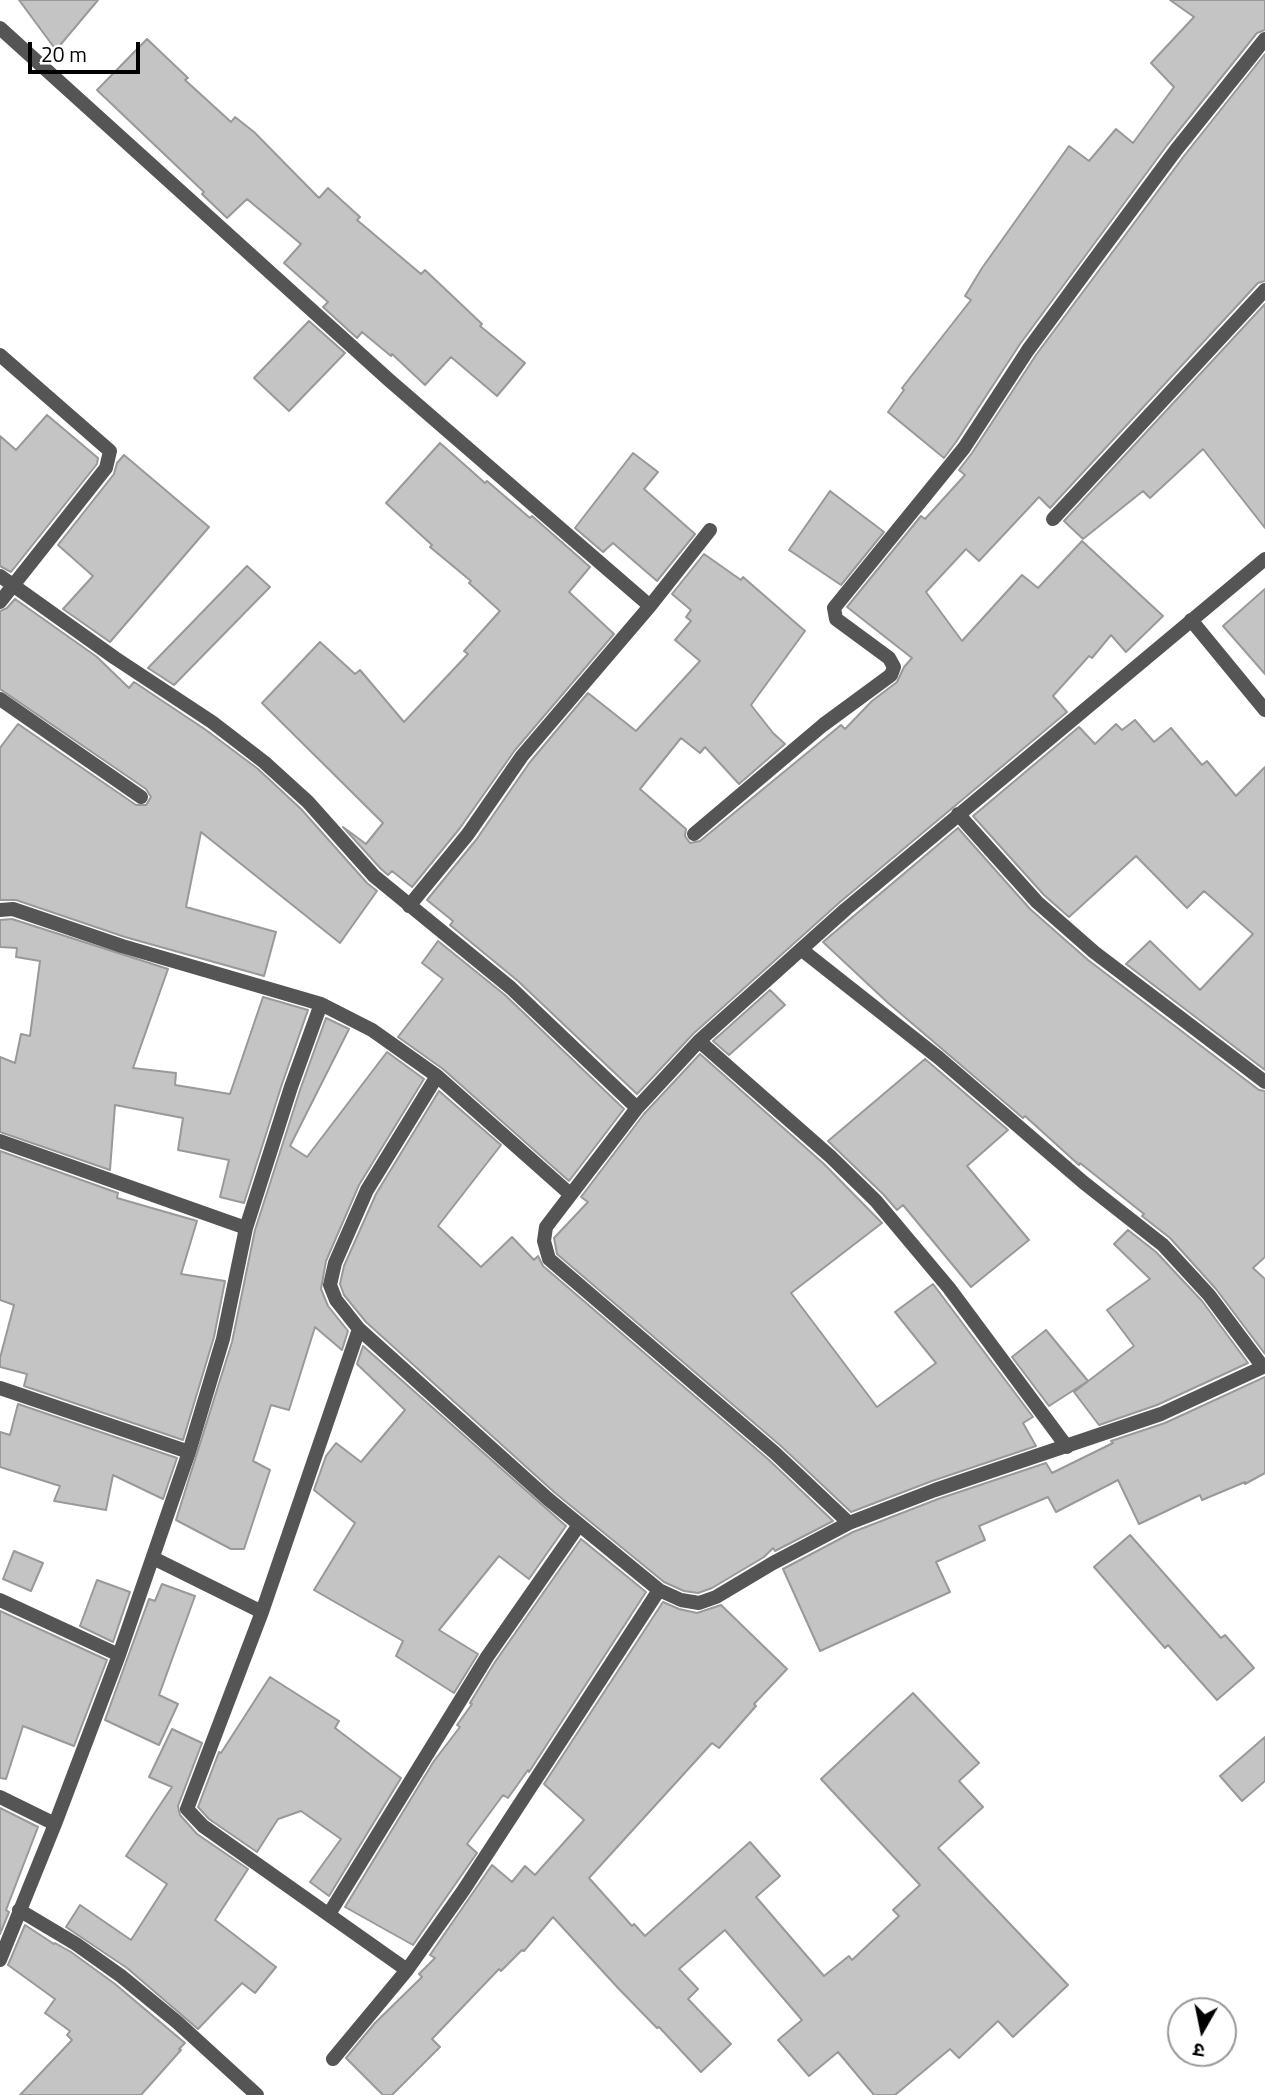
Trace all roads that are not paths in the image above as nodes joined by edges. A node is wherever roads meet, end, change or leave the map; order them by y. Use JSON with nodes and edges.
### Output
{"nodes":[{"id":1,"x":0,"y":28,"type":"edge"},
{"id":2,"x":1265,"y":39,"type":"edge"},
{"id":3,"x":1265,"y":290,"type":"edge"},
{"id":4,"x":0,"y":355,"type":"edge"},
{"id":5,"x":1053,"y":519,"type":"dead end"},
{"id":6,"x":710,"y":530,"type":"dead end"},
{"id":7,"x":1265,"y":559,"type":"edge"},
{"id":8,"x":0,"y":576,"type":"edge"},
{"id":9,"x":13,"y":587,"type":"junction"},
{"id":10,"x":0,"y":602,"type":"edge"},
{"id":11,"x":650,"y":606,"type":"junction"},
{"id":12,"x":1191,"y":621,"type":"junction"},
{"id":13,"x":0,"y":699,"type":"edge"},
{"id":14,"x":1265,"y":710,"type":"edge"},
{"id":15,"x":141,"y":797,"type":"dead end"},
{"id":16,"x":958,"y":814,"type":"junction"},
{"id":17,"x":694,"y":834,"type":"dead end"},
{"id":18,"x":410,"y":906,"type":"junction"},
{"id":19,"x":0,"y":910,"type":"edge"},
{"id":20,"x":802,"y":950,"type":"junction"},
{"id":21,"x":321,"y":1004,"type":"junction"},
{"id":22,"x":699,"y":1041,"type":"junction"},
{"id":23,"x":437,"y":1076,"type":"junction"},
{"id":24,"x":1265,"y":1082,"type":"edge"},
{"id":25,"x":637,"y":1108,"type":"junction"},
{"id":26,"x":0,"y":1141,"type":"edge"},
{"id":27,"x":570,"y":1194,"type":"junction"},
{"id":28,"x":246,"y":1228,"type":"junction"},
{"id":29,"x":359,"y":1329,"type":"junction"},
{"id":30,"x":1264,"y":1367,"type":"edge"},
{"id":31,"x":0,"y":1388,"type":"edge"},
{"id":32,"x":1067,"y":1447,"type":"junction"},
{"id":33,"x":190,"y":1452,"type":"junction"},
{"id":34,"x":849,"y":1523,"type":"junction"},
{"id":35,"x":579,"y":1525,"type":"junction"},
{"id":36,"x":153,"y":1558,"type":"junction"},
{"id":37,"x":659,"y":1590,"type":"junction"},
{"id":38,"x":0,"y":1600,"type":"edge"},
{"id":39,"x":262,"y":1612,"type":"junction"},
{"id":40,"x":119,"y":1654,"type":"junction"},
{"id":41,"x":0,"y":1797,"type":"edge"},
{"id":42,"x":55,"y":1824,"type":"junction"},
{"id":43,"x":19,"y":1910,"type":"junction"},
{"id":44,"x":330,"y":1914,"type":"junction"},
{"id":45,"x":0,"y":1960,"type":"edge"},
{"id":46,"x":407,"y":1970,"type":"junction"},
{"id":47,"x":333,"y":2059,"type":"dead end"},
{"id":48,"x":257,"y":2095,"type":"edge"}],
"edges":[{"from":1,"to":11,"type":"street"},
{"from":2,"to":17,"type":"street"},
{"from":3,"to":5,"type":"street"},
{"from":4,"to":9,"type":"street"},
{"from":6,"to":11,"type":"street"},
{"from":7,"to":12,"type":"street"},
{"from":8,"to":9,"type":"street"},
{"from":9,"to":10,"type":"street"},
{"from":9,"to":18,"type":"street"},
{"from":11,"to":18,"type":"street"},
{"from":12,"to":14,"type":"street"},
{"from":12,"to":16,"type":"street"},
{"from":13,"to":15,"type":"street"},
{"from":16,"to":20,"type":"street"},
{"from":16,"to":24,"type":"street"},
{"from":18,"to":25,"type":"street"},
{"from":19,"to":21,"type":"street"},
{"from":20,"to":22,"type":"street"},
{"from":20,"to":30,"type":"street"},
{"from":21,"to":23,"type":"street"},
{"from":21,"to":28,"type":"street"},
{"from":22,"to":25,"type":"street"},
{"from":22,"to":32,"type":"street"},
{"from":23,"to":27,"type":"street"},
{"from":23,"to":29,"type":"street"},
{"from":25,"to":27,"type":"street"},
{"from":26,"to":28,"type":"street"},
{"from":27,"to":34,"type":"street"},
{"from":28,"to":33,"type":"street"},
{"from":29,"to":35,"type":"street"},
{"from":29,"to":39,"type":"street"},
{"from":30,"to":32,"type":"street"},
{"from":31,"to":33,"type":"street"},
{"from":32,"to":34,"type":"street"},
{"from":33,"to":36,"type":"street"},
{"from":34,"to":37,"type":"street"},
{"from":35,"to":37,"type":"street"},
{"from":35,"to":44,"type":"street"},
{"from":36,"to":39,"type":"street"},
{"from":36,"to":40,"type":"street"},
{"from":37,"to":46,"type":"street"},
{"from":38,"to":40,"type":"street"},
{"from":39,"to":44,"type":"street"},
{"from":40,"to":42,"type":"street"},
{"from":41,"to":42,"type":"street"},
{"from":42,"to":43,"type":"street"},
{"from":43,"to":45,"type":"street"},
{"from":43,"to":48,"type":"street"},
{"from":44,"to":46,"type":"street"},
{"from":46,"to":47,"type":"street"}]}
